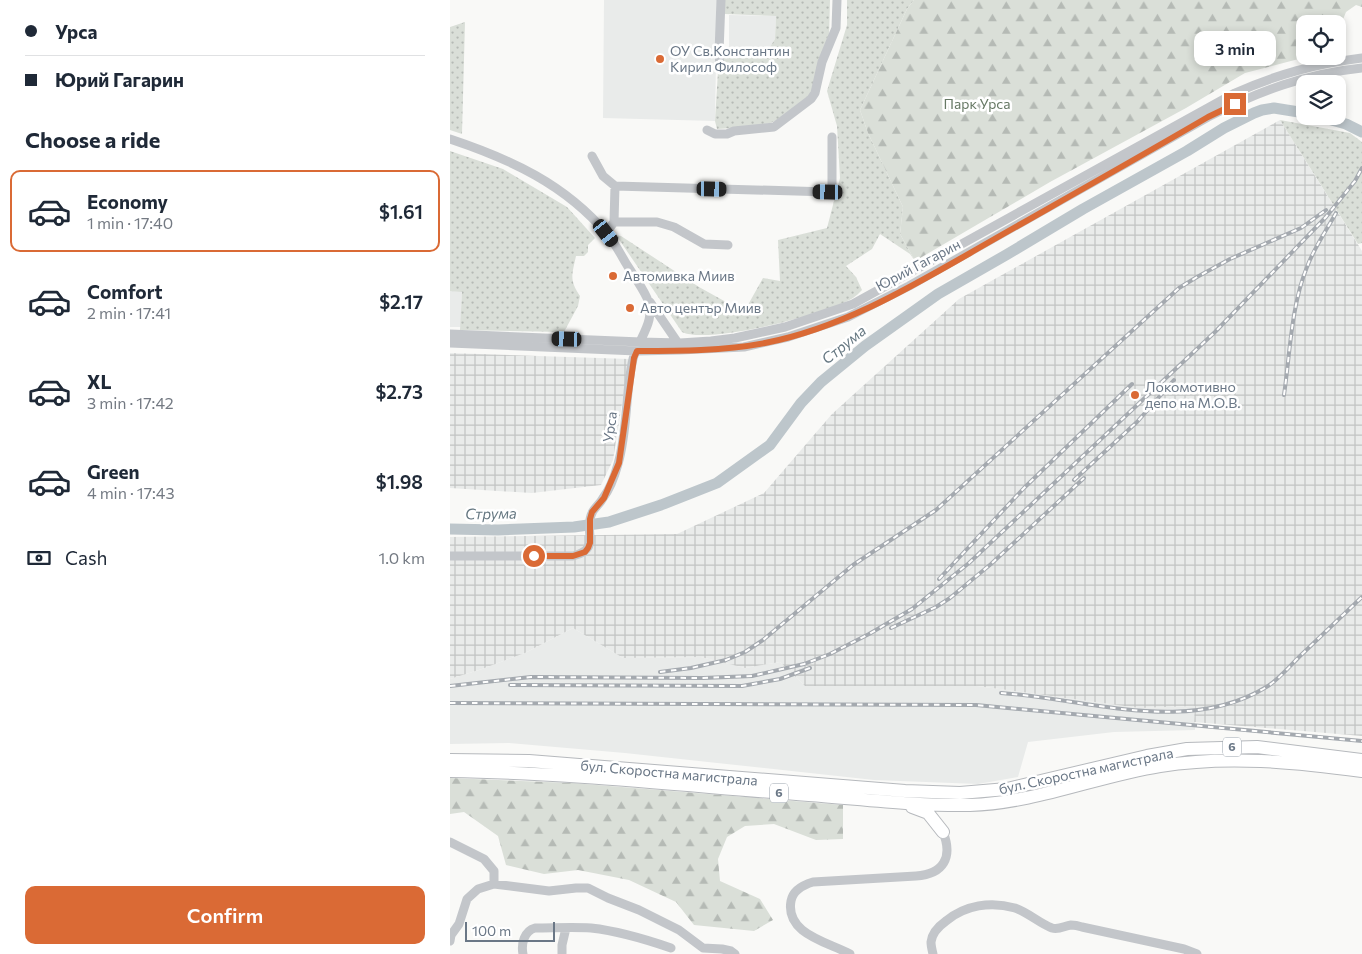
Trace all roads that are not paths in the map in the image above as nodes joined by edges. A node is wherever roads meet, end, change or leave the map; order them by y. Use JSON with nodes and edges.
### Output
{"nodes":[{"id":1,"x":722,"y":0,"type":"edge"},
{"id":2,"x":837,"y":0,"type":"edge"},
{"id":3,"x":1362,"y":58,"type":"edge"},
{"id":4,"x":720,"y":68,"type":"dead end"},
{"id":5,"x":1362,"y":68,"type":"edge"},
{"id":6,"x":707,"y":130,"type":"dead end"},
{"id":7,"x":832,"y":137,"type":"dead end"},
{"id":8,"x":450,"y":139,"type":"edge"},
{"id":9,"x":592,"y":156,"type":"dead end"},
{"id":10,"x":614,"y":186,"type":"junction"},
{"id":11,"x":614,"y":222,"type":"junction"},
{"id":12,"x":606,"y":233,"type":"junction"},
{"id":13,"x":728,"y":245,"type":"dead end"},
{"id":14,"x":647,"y":297,"type":"junction"},
{"id":15,"x":450,"y":334,"type":"edge"},
{"id":16,"x":641,"y":342,"type":"junction"},
{"id":17,"x":450,"y":343,"type":"edge"},
{"id":18,"x":678,"y":343,"type":"junction"},
{"id":19,"x":637,"y":351,"type":"junction"},
{"id":20,"x":450,"y":556,"type":"edge"},
{"id":21,"x":450,"y":760,"type":"edge"},
{"id":22,"x":1362,"y":760,"type":"edge"},
{"id":23,"x":450,"y":771,"type":"edge"},
{"id":24,"x":1362,"y":771,"type":"edge"},
{"id":25,"x":1105,"y":772,"type":"junction"},
{"id":26,"x":860,"y":799,"type":"junction"},
{"id":27,"x":988,"y":803,"type":"junction"},
{"id":28,"x":943,"y":832,"type":"junction"},
{"id":29,"x":450,"y":842,"type":"edge"},
{"id":30,"x":494,"y":884,"type":"junction"},
{"id":31,"x":566,"y":928,"type":"junction"},
{"id":32,"x":450,"y":941,"type":"edge"},
{"id":33,"x":671,"y":948,"type":"dead end"},
{"id":34,"x":523,"y":954,"type":"edge"},
{"id":35,"x":562,"y":954,"type":"edge"},
{"id":36,"x":735,"y":954,"type":"edge"},
{"id":37,"x":850,"y":954,"type":"edge"},
{"id":38,"x":932,"y":954,"type":"edge"},
{"id":39,"x":1197,"y":954,"type":"edge"}],
"edges":[{"from":1,"to":4,"type":"street"},
{"from":2,"to":6,"type":"street"},
{"from":3,"to":18,"type":"street","name":"Юрий Гагарин"},
{"from":5,"to":19,"type":"street","name":"Юрий Гагарин"},
{"from":7,"to":10,"type":"street"},
{"from":8,"to":12,"type":"street"},
{"from":9,"to":10,"type":"street"},
{"from":10,"to":11,"type":"street"},
{"from":11,"to":12,"type":"street"},
{"from":11,"to":13,"type":"street"},
{"from":12,"to":14,"type":"street"},
{"from":14,"to":16,"type":"street","name":"Урса"},
{"from":14,"to":18,"type":"street"},
{"from":15,"to":16,"type":"street","name":"Юрий Гагарин"},
{"from":16,"to":18,"type":"street","name":"Юрий Гагарин"},
{"from":16,"to":19,"type":"street","name":"Урса"},
{"from":17,"to":19,"type":"street","name":"Юрий Гагарин"},
{"from":19,"to":20,"type":"street","name":"Урса"},
{"from":21,"to":25,"type":"highway","name":"бул. Скоростна магистрала","number":"6"},
{"from":22,"to":25,"type":"highway","name":"бул. Скоростна магистрала","number":"6"},
{"from":23,"to":26,"type":"highway","name":"бул. Скоростна магистрала","number":"6"},
{"from":24,"to":25,"type":"highway","name":"бул. Скоростна магистрала","number":"6"},
{"from":25,"to":27,"type":"highway","name":"бул. Скоростна магистрала","number":"6"},
{"from":26,"to":27,"type":"highway","name":"бул. Скоростна магистрала","number":"6"},
{"from":26,"to":28,"type":"highway"},
{"from":27,"to":28,"type":"highway"},
{"from":28,"to":37,"type":"street"},
{"from":29,"to":30,"type":"street"},
{"from":30,"to":32,"type":"street"},
{"from":30,"to":36,"type":"street"},
{"from":31,"to":33,"type":"street"},
{"from":31,"to":34,"type":"street"},
{"from":31,"to":35,"type":"street"},
{"from":38,"to":39,"type":"street"}]}
